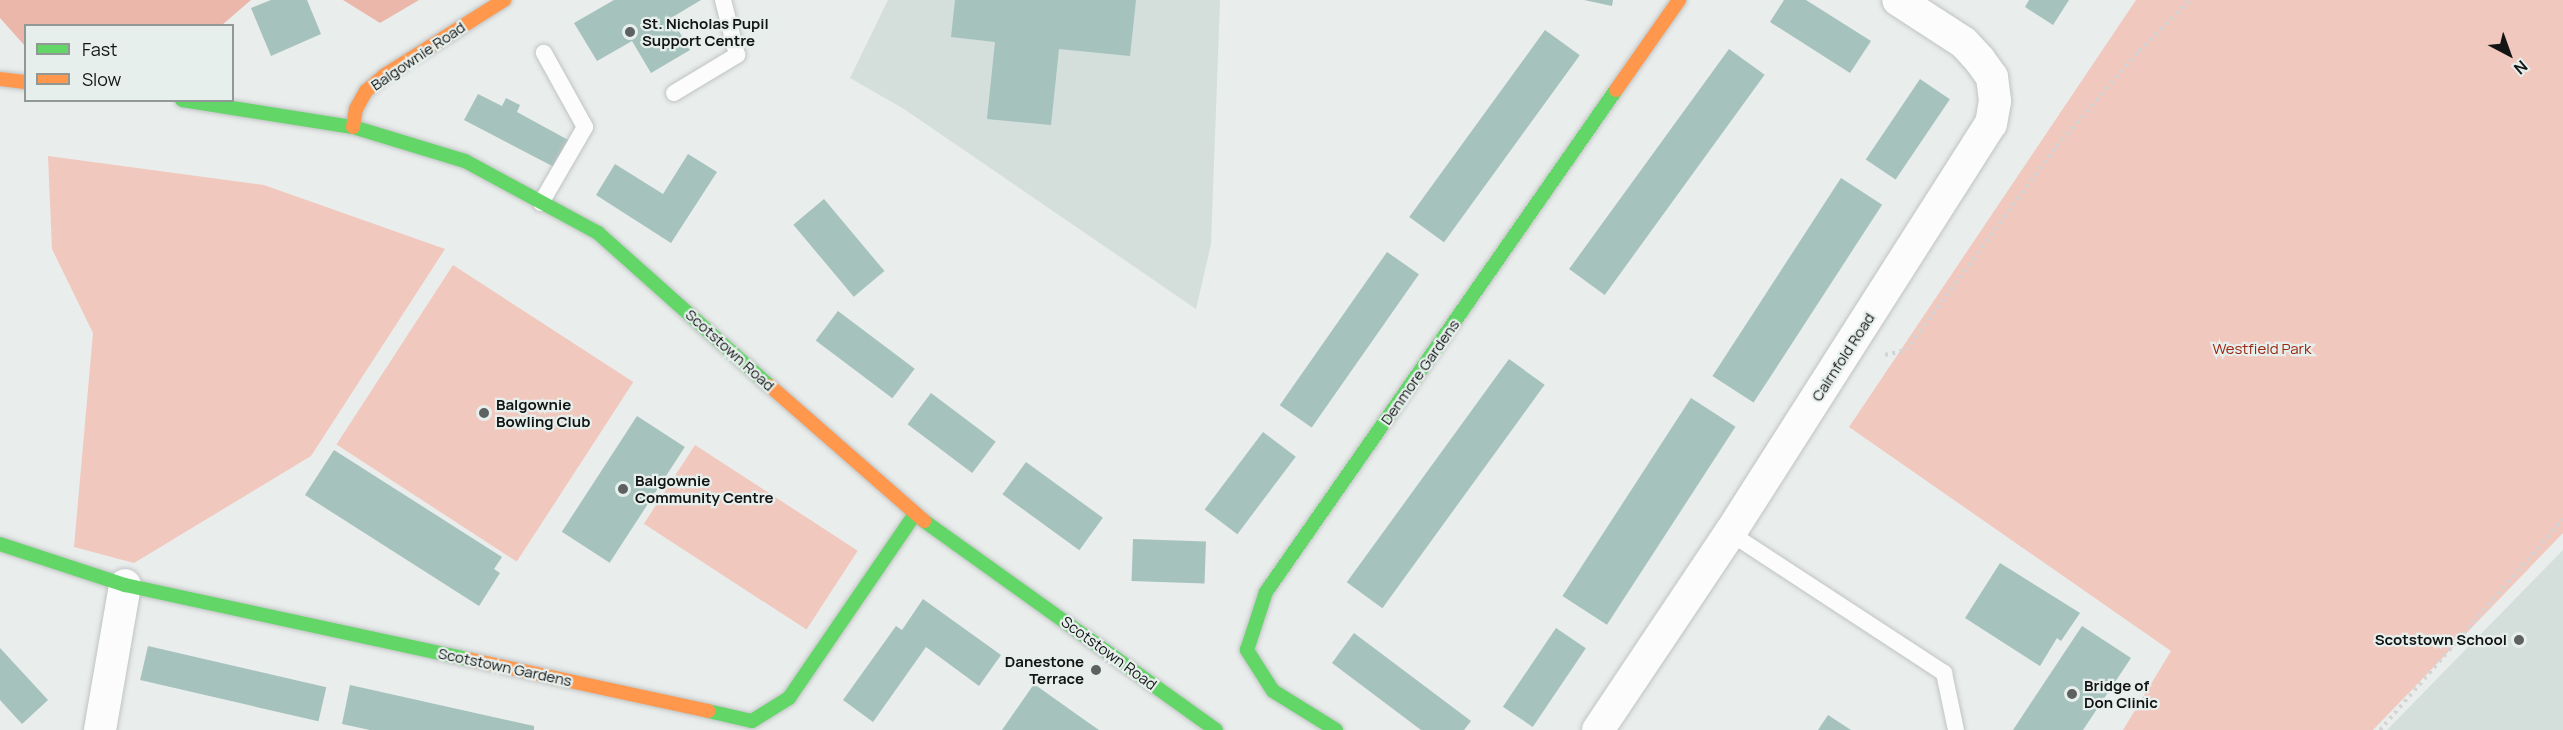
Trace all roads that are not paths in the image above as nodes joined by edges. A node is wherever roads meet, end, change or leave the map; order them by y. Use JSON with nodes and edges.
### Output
{"nodes":[{"id":1,"x":504,"y":0,"type":"edge"},
{"id":2,"x":723,"y":0,"type":"edge"},
{"id":3,"x":1679,"y":0,"type":"edge"},
{"id":4,"x":1898,"y":0,"type":"edge"},
{"id":5,"x":544,"y":53,"type":"dead end"},
{"id":6,"x":0,"y":79,"type":"edge"},
{"id":7,"x":24,"y":82,"type":"edge"},
{"id":8,"x":674,"y":93,"type":"dead end"},
{"id":9,"x":195,"y":102,"type":"edge"},
{"id":10,"x":353,"y":127,"type":"junction"},
{"id":11,"x":542,"y":202,"type":"junction"},
{"id":12,"x":915,"y":514,"type":"junction"},
{"id":13,"x":1730,"y":533,"type":"junction"},
{"id":14,"x":0,"y":544,"type":"edge"},
{"id":15,"x":125,"y":585,"type":"junction"},
{"id":16,"x":752,"y":726,"type":"edge"},
{"id":17,"x":100,"y":730,"type":"edge"},
{"id":18,"x":1216,"y":730,"type":"edge"},
{"id":19,"x":1336,"y":730,"type":"edge"},
{"id":20,"x":1598,"y":730,"type":"edge"},
{"id":21,"x":1956,"y":730,"type":"edge"}],
"edges":[{"from":1,"to":10,"type":"street","name":"Balgownie Road"},
{"from":2,"to":8,"type":"lane"},
{"from":3,"to":19,"type":"street","name":"Denmore Gardens"},
{"from":4,"to":13,"type":"street","name":"Cairnfold Road"},
{"from":5,"to":11,"type":"lane"},
{"from":6,"to":7,"type":"street"},
{"from":9,"to":10,"type":"street","name":"Scotstown Road"},
{"from":10,"to":11,"type":"street","name":"Scotstown Road"},
{"from":11,"to":12,"type":"street","name":"Scotstown Road"},
{"from":12,"to":16,"type":"street","name":"Scotstown Gardens"},
{"from":12,"to":18,"type":"street","name":"Scotstown Road"},
{"from":13,"to":20,"type":"street","name":"Cairnfold Road"},
{"from":13,"to":21,"type":"lane"},
{"from":14,"to":15,"type":"street","name":"Scotstown Gardens"},
{"from":15,"to":16,"type":"street","name":"Scotstown Gardens"},
{"from":15,"to":17,"type":"street"}]}
